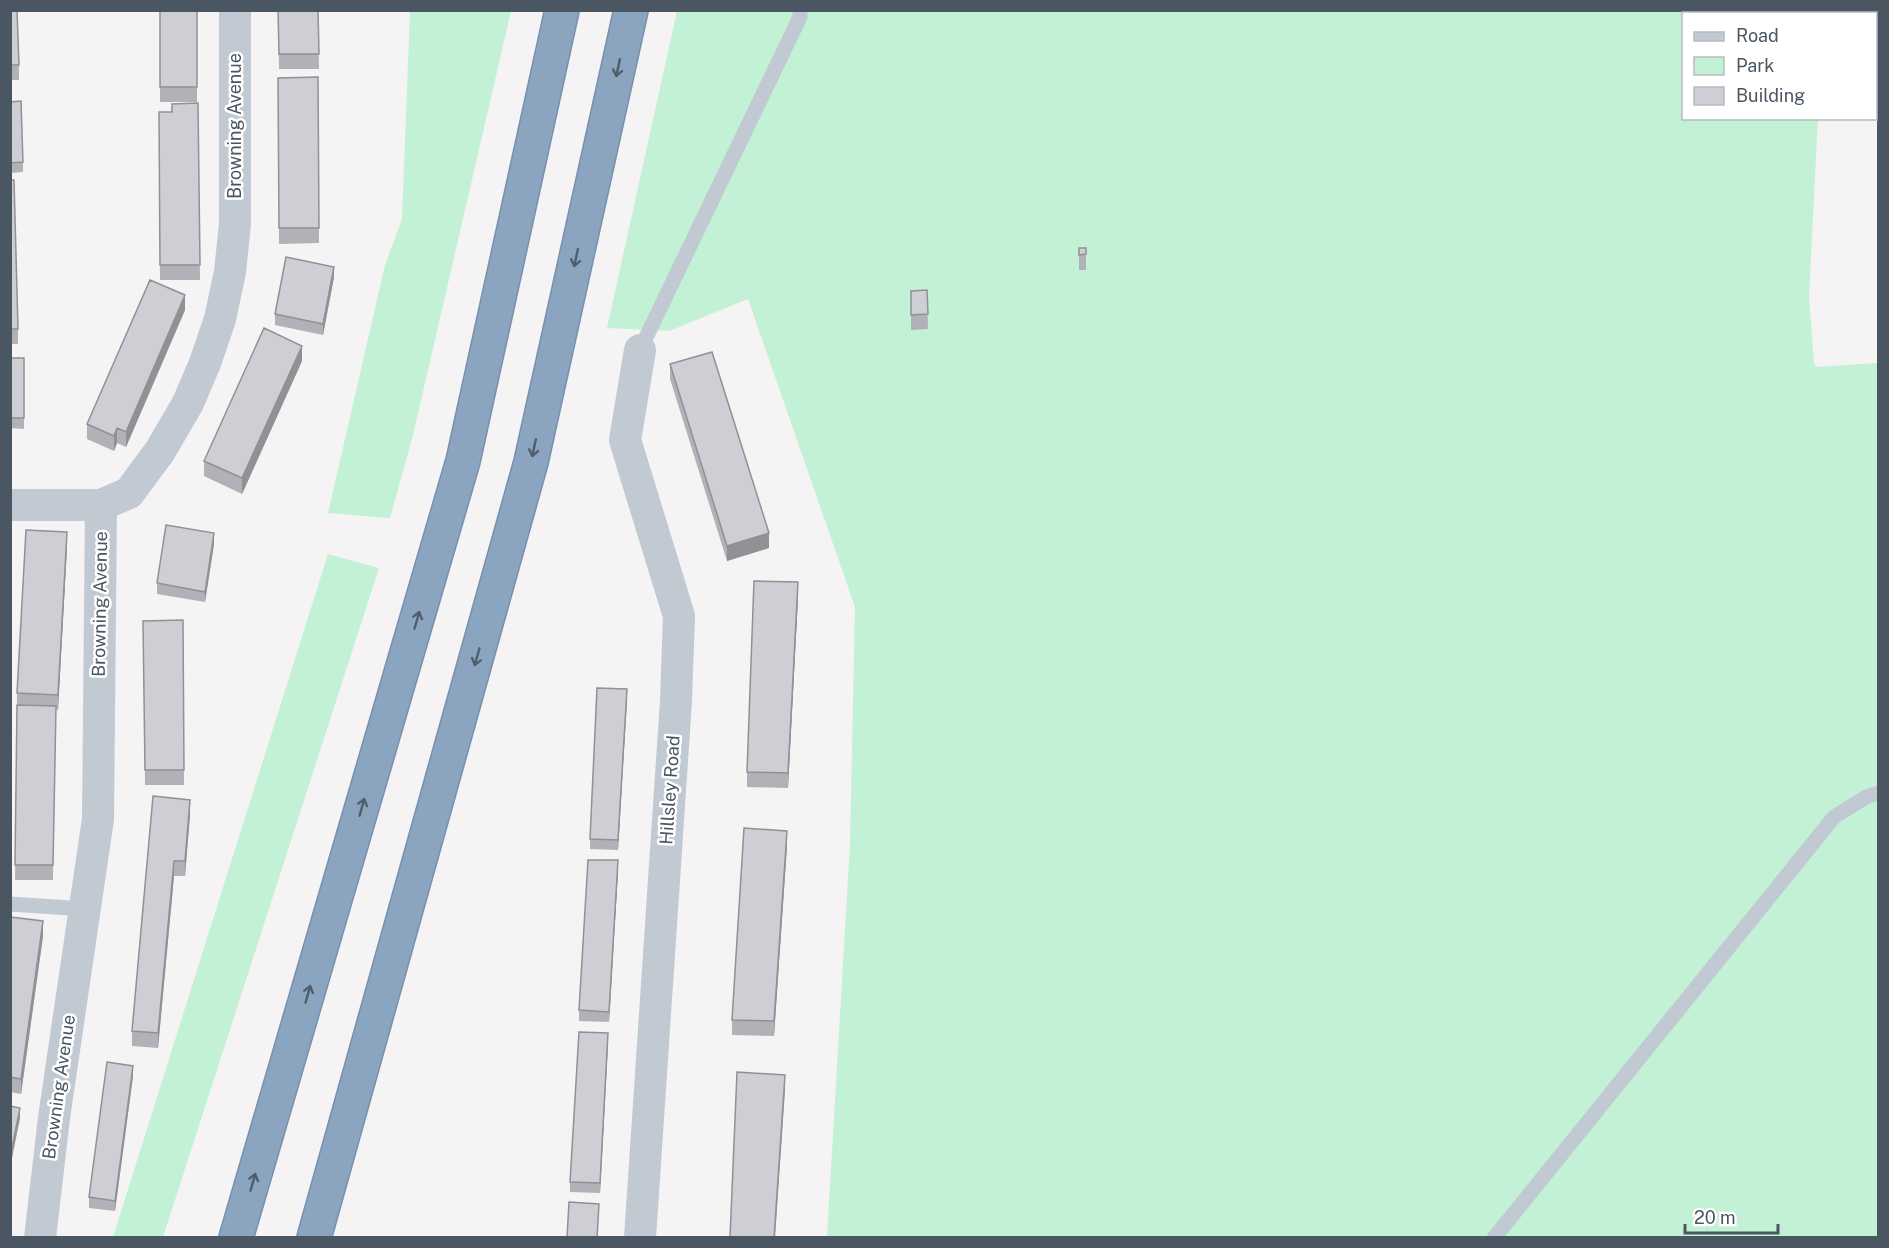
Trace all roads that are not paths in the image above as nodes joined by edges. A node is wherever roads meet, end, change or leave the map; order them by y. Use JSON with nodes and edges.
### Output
{"nodes":[{"id":1,"x":235,"y":10,"type":"edge"},
{"id":2,"x":562,"y":10,"type":"edge"},
{"id":3,"x":631,"y":10,"type":"edge"},
{"id":4,"x":800,"y":10,"type":"edge"},
{"id":5,"x":640,"y":350,"type":"joint"},
{"id":6,"x":10,"y":505,"type":"edge"},
{"id":7,"x":100,"y":505,"type":"junction"},
{"id":8,"x":1878,"y":793,"type":"edge"},
{"id":9,"x":10,"y":904,"type":"edge"},
{"id":10,"x":86,"y":909,"type":"junction"},
{"id":11,"x":40,"y":1238,"type":"edge"},
{"id":12,"x":237,"y":1238,"type":"edge"},
{"id":13,"x":314,"y":1238,"type":"edge"},
{"id":14,"x":640,"y":1238,"type":"edge"},
{"id":15,"x":1494,"y":1238,"type":"edge"}],
"edges":[{"from":1,"to":7,"type":"street","name":"Browning Avenue"},
{"from":12,"to":2,"type":"highway","one_way":true},
{"from":3,"to":13,"type":"highway","one_way":true},
{"from":4,"to":5,"type":"lane"},
{"from":5,"to":14,"type":"street","name":"Hillsley Road"},
{"from":6,"to":7,"type":"street"},
{"from":7,"to":10,"type":"street","name":"Browning Avenue"},
{"from":8,"to":15,"type":"lane"},
{"from":9,"to":10,"type":"lane"},
{"from":10,"to":11,"type":"street","name":"Browning Avenue"}]}
